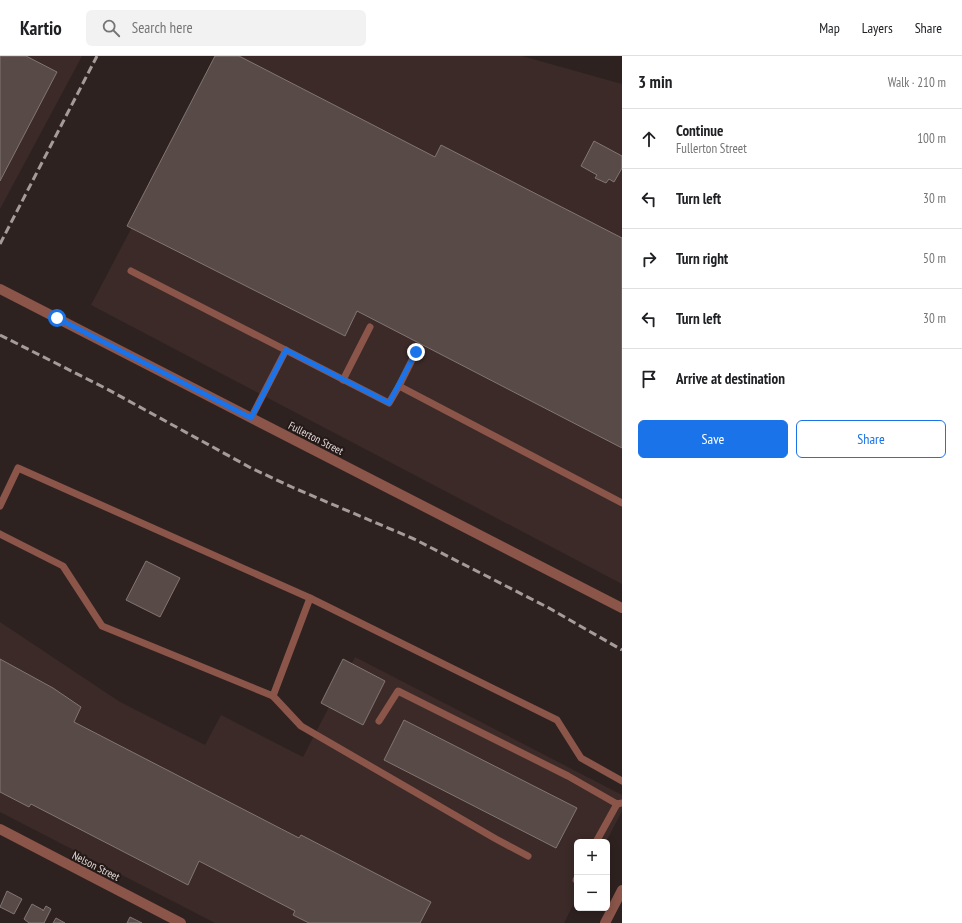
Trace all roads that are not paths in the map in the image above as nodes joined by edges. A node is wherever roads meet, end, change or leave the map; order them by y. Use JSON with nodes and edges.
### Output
{"nodes":[{"id":1,"x":131,"y":271,"type":"dead end"},
{"id":2,"x":0,"y":289,"type":"edge"},
{"id":3,"x":370,"y":327,"type":"dead end"},
{"id":4,"x":286,"y":350,"type":"junction"},
{"id":5,"x":416,"y":352,"type":"dead end"},
{"id":6,"x":343,"y":380,"type":"junction"},
{"id":7,"x":399,"y":386,"type":"junction"},
{"id":8,"x":251,"y":418,"type":"junction"},
{"id":9,"x":622,"y":503,"type":"edge"},
{"id":10,"x":0,"y":506,"type":"edge"},
{"id":11,"x":0,"y":534,"type":"edge"},
{"id":12,"x":310,"y":598,"type":"junction"},
{"id":13,"x":622,"y":608,"type":"edge"},
{"id":14,"x":273,"y":696,"type":"junction"},
{"id":15,"x":379,"y":721,"type":"dead end"},
{"id":16,"x":622,"y":781,"type":"edge"},
{"id":17,"x":619,"y":803,"type":"edge"},
{"id":18,"x":0,"y":830,"type":"edge"},
{"id":19,"x":598,"y":839,"type":"edge"},
{"id":20,"x":528,"y":856,"type":"dead end"},
{"id":21,"x":622,"y":890,"type":"edge"},
{"id":22,"x":611,"y":902,"type":"edge"},
{"id":23,"x":181,"y":923,"type":"edge"},
{"id":24,"x":605,"y":923,"type":"edge"}],
"edges":[{"from":1,"to":4,"type":"lane"},
{"from":2,"to":8,"type":"street","name":"Fullerton Street"},
{"from":3,"to":6,"type":"lane"},
{"from":4,"to":6,"type":"lane"},
{"from":4,"to":8,"type":"lane"},
{"from":5,"to":7,"type":"lane"},
{"from":6,"to":7,"type":"lane"},
{"from":7,"to":9,"type":"lane"},
{"from":8,"to":13,"type":"street","name":"Fullerton Street"},
{"from":10,"to":12,"type":"lane"},
{"from":11,"to":14,"type":"lane"},
{"from":12,"to":14,"type":"lane"},
{"from":12,"to":16,"type":"lane"},
{"from":14,"to":20,"type":"lane"},
{"from":15,"to":17,"type":"lane"},
{"from":17,"to":19,"type":"lane"},
{"from":18,"to":23,"type":"street","name":"Nelson Street"},
{"from":21,"to":22,"type":"street"},
{"from":22,"to":24,"type":"street"}]}
